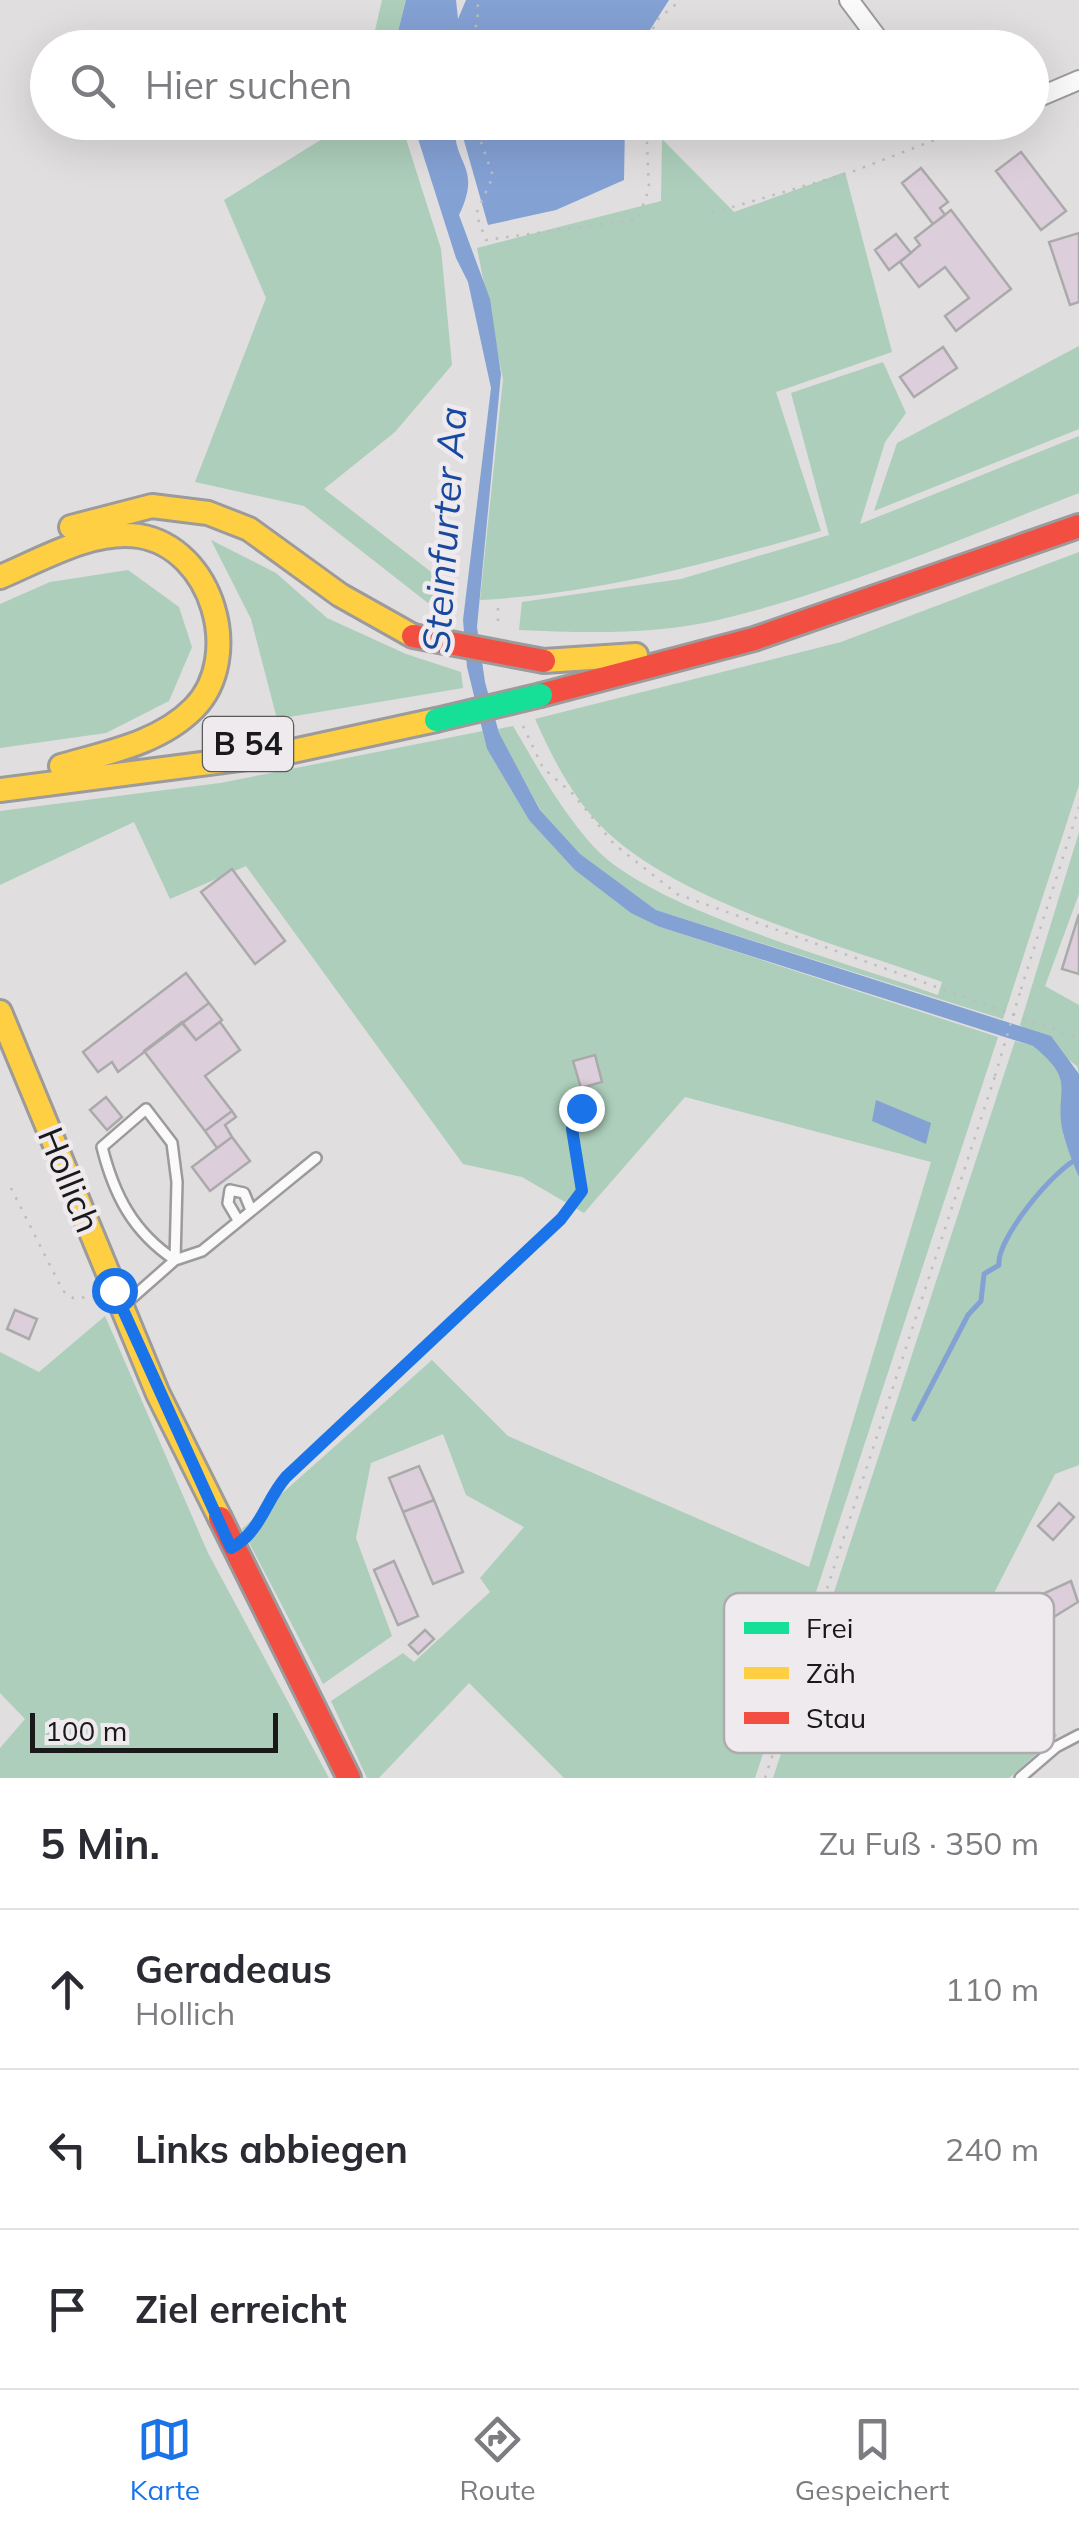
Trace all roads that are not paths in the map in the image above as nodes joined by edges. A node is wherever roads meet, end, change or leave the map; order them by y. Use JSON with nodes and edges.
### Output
{"nodes":[{"id":1,"x":849,"y":0,"type":"edge"},
{"id":2,"x":872,"y":30,"type":"edge"},
{"id":3,"x":1079,"y":80,"type":"edge"},
{"id":4,"x":1049,"y":93,"type":"edge"},
{"id":5,"x":1079,"y":526,"type":"edge"},
{"id":6,"x":0,"y":556,"type":"edge"},
{"id":7,"x":0,"y":578,"type":"edge"},
{"id":8,"x":754,"y":639,"type":"junction"},
{"id":9,"x":436,"y":720,"type":"junction"},
{"id":10,"x":61,"y":766,"type":"junction"},
{"id":11,"x":0,"y":772,"type":"edge"},
{"id":12,"x":0,"y":790,"type":"edge"},
{"id":13,"x":0,"y":1012,"type":"edge"},
{"id":14,"x":316,"y":1158,"type":"dead end"},
{"id":15,"x":251,"y":1210,"type":"junction"},
{"id":16,"x":238,"y":1220,"type":"junction"},
{"id":17,"x":175,"y":1260,"type":"junction"},
{"id":18,"x":118,"y":1298,"type":"junction"},
{"id":19,"x":1079,"y":1735,"type":"edge"},
{"id":20,"x":1054,"y":1749,"type":"edge"},
{"id":21,"x":1049,"y":1753,"type":"edge"},
{"id":22,"x":349,"y":1778,"type":"edge"},
{"id":23,"x":1020,"y":1778,"type":"edge"}],
"edges":[{"from":1,"to":2,"type":"street"},
{"from":3,"to":4,"type":"street"},
{"from":5,"to":8,"type":"main road","number":"B 54"},
{"from":6,"to":8,"type":"main road","bridge":true},
{"from":7,"to":10,"type":"main road"},
{"from":8,"to":9,"type":"main road","number":"B 54","bridge":true},
{"from":9,"to":10,"type":"main road","number":"B 54"},
{"from":9,"to":12,"type":"main road","number":"B 54"},
{"from":10,"to":11,"type":"main road","number":"B 54"},
{"from":13,"to":18,"type":"main road","name":"Hollich"},
{"from":14,"to":15,"type":"lane"},
{"from":15,"to":16,"type":"lane"},
{"from":15,"to":16,"type":"lane"},
{"from":16,"to":17,"type":"lane"},
{"from":17,"to":17,"type":"lane"},
{"from":17,"to":18,"type":"lane"},
{"from":18,"to":22,"type":"main road","name":"Hollich"},
{"from":19,"to":20,"type":"lane"},
{"from":21,"to":23,"type":"lane"}]}
